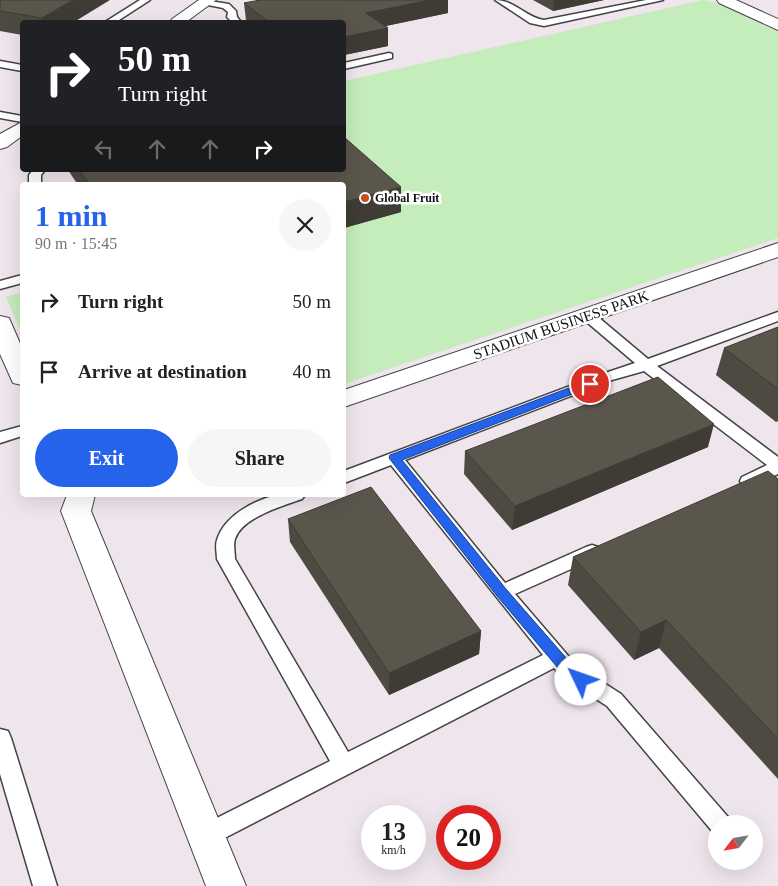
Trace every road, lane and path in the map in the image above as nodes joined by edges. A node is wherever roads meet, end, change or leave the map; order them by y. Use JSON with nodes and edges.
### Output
{"nodes":[{"id":1,"x":146,"y":0,"type":"edge"},
{"id":2,"x":499,"y":0,"type":"edge"},
{"id":3,"x":659,"y":0,"type":"edge"},
{"id":4,"x":724,"y":0,"type":"edge"},
{"id":5,"x":208,"y":1,"type":"edge"},
{"id":6,"x":113,"y":20,"type":"edge"},
{"id":7,"x":180,"y":20,"type":"edge"},
{"id":8,"x":234,"y":20,"type":"edge"},
{"id":9,"x":778,"y":25,"type":"edge"},
{"id":10,"x":388,"y":56,"type":"dead end"},
{"id":11,"x":0,"y":64,"type":"edge"},
{"id":12,"x":346,"y":66,"type":"edge"},
{"id":13,"x":20,"y":68,"type":"edge"},
{"id":14,"x":0,"y":116,"type":"edge"},
{"id":15,"x":20,"y":120,"type":"edge"},
{"id":16,"x":20,"y":129,"type":"edge"},
{"id":17,"x":0,"y":143,"type":"edge"},
{"id":18,"x":778,"y":250,"type":"edge"},
{"id":19,"x":20,"y":280,"type":"edge"},
{"id":20,"x":0,"y":286,"type":"edge"},
{"id":21,"x":588,"y":315,"type":"junction"},
{"id":22,"x":778,"y":316,"type":"edge"},
{"id":23,"x":0,"y":323,"type":"edge"},
{"id":24,"x":5,"y":349,"type":"edge"},
{"id":25,"x":646,"y":365,"type":"junction"},
{"id":26,"x":20,"y":375,"type":"edge"},
{"id":27,"x":346,"y":398,"type":"edge"},
{"id":28,"x":20,"y":432,"type":"edge"},
{"id":29,"x":0,"y":438,"type":"edge"},
{"id":30,"x":394,"y":458,"type":"junction"},
{"id":31,"x":778,"y":466,"type":"edge"},
{"id":32,"x":346,"y":476,"type":"edge"},
{"id":33,"x":734,"y":487,"type":"edge"},
{"id":34,"x":80,"y":497,"type":"edge"},
{"id":35,"x":290,"y":497,"type":"edge"},
{"id":36,"x":609,"y":544,"type":"edge"},
{"id":37,"x":502,"y":592,"type":"junction"},
{"id":38,"x":557,"y":657,"type":"junction"},
{"id":39,"x":0,"y":738,"type":"edge"},
{"id":40,"x":344,"y":764,"type":"junction"},
{"id":41,"x":712,"y":815,"type":"edge"},
{"id":42,"x":205,"y":836,"type":"junction"},
{"id":43,"x":45,"y":886,"type":"edge"},
{"id":44,"x":226,"y":886,"type":"edge"}],
"edges":[{"from":1,"to":6,"type":"lane"},
{"from":2,"to":3,"type":"lane"},
{"from":4,"to":9,"type":"street"},
{"from":5,"to":7,"type":"street"},
{"from":5,"to":8,"type":"lane"},
{"from":10,"to":12,"type":"lane"},
{"from":11,"to":13,"type":"lane"},
{"from":14,"to":15,"type":"lane"},
{"from":16,"to":17,"type":"street"},
{"from":18,"to":21,"type":"street","name":"STADIUM BUSINESS PARK"},
{"from":19,"to":20,"type":"lane"},
{"from":21,"to":25,"type":"lane"},
{"from":21,"to":27,"type":"street","name":"STADIUM BUSINESS PARK"},
{"from":22,"to":25,"type":"lane"},
{"from":23,"to":24,"type":"street"},
{"from":24,"to":26,"type":"street"},
{"from":25,"to":30,"type":"lane"},
{"from":25,"to":31,"type":"lane"},
{"from":28,"to":29,"type":"lane"},
{"from":30,"to":32,"type":"lane"},
{"from":30,"to":37,"type":"lane"},
{"from":31,"to":33,"type":"lane"},
{"from":34,"to":42,"type":"street"},
{"from":35,"to":40,"type":"lane"},
{"from":36,"to":37,"type":"lane"},
{"from":37,"to":38,"type":"lane"},
{"from":38,"to":40,"type":"lane"},
{"from":38,"to":41,"type":"lane"},
{"from":39,"to":43,"type":"lane"},
{"from":40,"to":42,"type":"lane"},
{"from":42,"to":44,"type":"street"}]}
